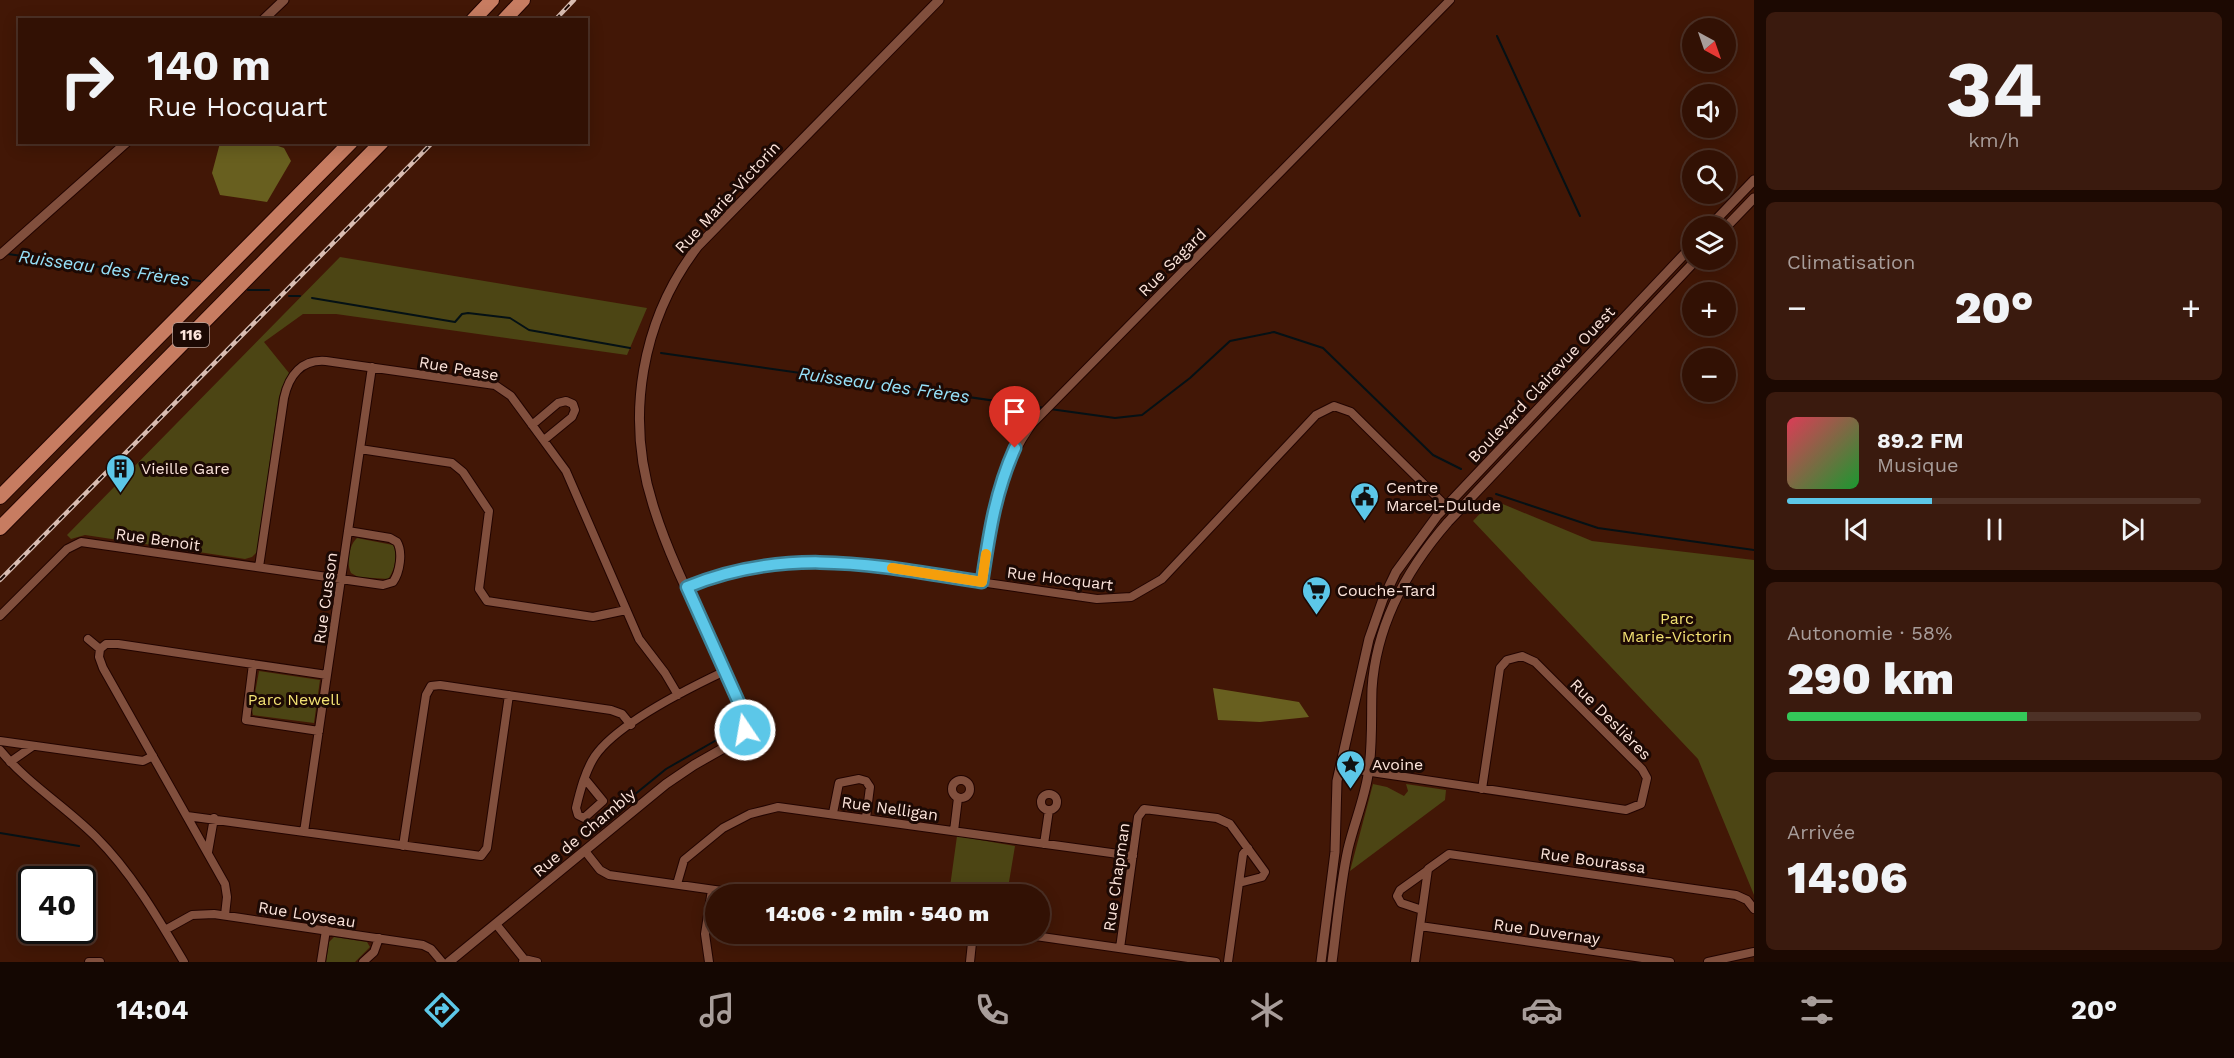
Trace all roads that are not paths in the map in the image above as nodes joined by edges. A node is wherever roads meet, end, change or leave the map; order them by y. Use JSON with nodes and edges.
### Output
{"nodes":[{"id":1,"x":284,"y":0,"type":"edge"},
{"id":2,"x":492,"y":0,"type":"edge"},
{"id":3,"x":523,"y":0,"type":"edge"},
{"id":4,"x":939,"y":0,"type":"edge"},
{"id":5,"x":1450,"y":0,"type":"edge"},
{"id":6,"x":265,"y":18,"type":"edge"},
{"id":7,"x":475,"y":18,"type":"edge"},
{"id":8,"x":506,"y":18,"type":"edge"},
{"id":9,"x":125,"y":144,"type":"edge"},
{"id":10,"x":349,"y":144,"type":"edge"},
{"id":11,"x":380,"y":144,"type":"edge"},
{"id":12,"x":1754,"y":180,"type":"edge"},
{"id":13,"x":1754,"y":198,"type":"edge"},
{"id":14,"x":1720,"y":216,"type":"edge"},
{"id":15,"x":1736,"y":217,"type":"edge"},
{"id":16,"x":0,"y":255,"type":"edge"},
{"id":17,"x":1682,"y":258,"type":"edge"},
{"id":18,"x":1687,"y":270,"type":"edge"},
{"id":19,"x":372,"y":367,"type":"junction"},
{"id":20,"x":1535,"y":412,"type":"junction"},
{"id":21,"x":1544,"y":421,"type":"junction"},
{"id":22,"x":532,"y":425,"type":"junction"},
{"id":23,"x":544,"y":440,"type":"junction"},
{"id":24,"x":360,"y":449,"type":"junction"},
{"id":25,"x":0,"y":497,"type":"edge"},
{"id":26,"x":1446,"y":507,"type":"junction"},
{"id":27,"x":1455,"y":515,"type":"junction"},
{"id":28,"x":0,"y":528,"type":"edge"},
{"id":29,"x":348,"y":531,"type":"junction"},
{"id":30,"x":260,"y":567,"type":"junction"},
{"id":31,"x":341,"y":579,"type":"junction"},
{"id":32,"x":982,"y":582,"type":"junction"},
{"id":33,"x":687,"y":587,"type":"junction"},
{"id":34,"x":626,"y":610,"type":"junction"},
{"id":35,"x":0,"y":616,"type":"edge"},
{"id":36,"x":1376,"y":618,"type":"junction"},
{"id":37,"x":1386,"y":624,"type":"junction"},
{"id":38,"x":88,"y":639,"type":"dead end"},
{"id":39,"x":100,"y":649,"type":"junction"},
{"id":40,"x":254,"y":664,"type":"junction"},
{"id":41,"x":725,"y":671,"type":"junction"},
{"id":42,"x":327,"y":675,"type":"junction"},
{"id":43,"x":509,"y":695,"type":"junction"},
{"id":44,"x":678,"y":695,"type":"junction"},
{"id":45,"x":631,"y":725,"type":"junction"},
{"id":46,"x":319,"y":731,"type":"junction"},
{"id":47,"x":744,"y":733,"type":"joint"},
{"id":48,"x":0,"y":741,"type":"edge"},
{"id":49,"x":33,"y":746,"type":"junction"},
{"id":50,"x":0,"y":750,"type":"edge"},
{"id":51,"x":153,"y":756,"type":"junction"},
{"id":52,"x":10,"y":762,"type":"junction"},
{"id":53,"x":1340,"y":767,"type":"junction"},
{"id":54,"x":1369,"y":772,"type":"junction"},
{"id":55,"x":585,"y":779,"type":"junction"},
{"id":56,"x":1482,"y":789,"type":"junction"},
{"id":57,"x":958,"y":798,"type":"dead end"},
{"id":58,"x":1049,"y":810,"type":"dead end"},
{"id":59,"x":833,"y":813,"type":"junction"},
{"id":60,"x":188,"y":816,"type":"junction"},
{"id":61,"x":214,"y":818,"type":"junction"},
{"id":62,"x":866,"y":818,"type":"junction"},
{"id":63,"x":954,"y":831,"type":"junction"},
{"id":64,"x":304,"y":832,"type":"junction"},
{"id":65,"x":1044,"y":844,"type":"junction"},
{"id":66,"x":403,"y":846,"type":"junction"},
{"id":67,"x":1248,"y":848,"type":"junction"},
{"id":68,"x":585,"y":851,"type":"junction"},
{"id":69,"x":207,"y":852,"type":"junction"},
{"id":70,"x":1133,"y":856,"type":"junction"},
{"id":71,"x":1428,"y":870,"type":"junction"},
{"id":72,"x":1239,"y":883,"type":"junction"},
{"id":73,"x":677,"y":884,"type":"junction"},
{"id":74,"x":705,"y":889,"type":"edge"},
{"id":75,"x":1754,"y":909,"type":"edge"},
{"id":76,"x":1422,"y":910,"type":"junction"},
{"id":77,"x":225,"y":915,"type":"junction"},
{"id":78,"x":496,"y":924,"type":"junction"},
{"id":79,"x":1420,"y":926,"type":"junction"},
{"id":80,"x":165,"y":930,"type":"junction"},
{"id":81,"x":326,"y":930,"type":"junction"},
{"id":82,"x":379,"y":938,"type":"junction"},
{"id":83,"x":1050,"y":938,"type":"edge"},
{"id":84,"x":706,"y":944,"type":"edge"},
{"id":85,"x":972,"y":944,"type":"edge"},
{"id":86,"x":1120,"y":948,"type":"junction"},
{"id":87,"x":1754,"y":952,"type":"edge"},
{"id":88,"x":524,"y":960,"type":"edge"},
{"id":89,"x":89,"y":962,"type":"edge"},
{"id":90,"x":100,"y":962,"type":"edge"},
{"id":91,"x":184,"y":962,"type":"edge"},
{"id":92,"x":321,"y":962,"type":"edge"},
{"id":93,"x":363,"y":962,"type":"edge"},
{"id":94,"x":442,"y":962,"type":"edge"},
{"id":95,"x":449,"y":962,"type":"edge"},
{"id":96,"x":537,"y":962,"type":"edge"},
{"id":97,"x":709,"y":962,"type":"edge"},
{"id":98,"x":970,"y":962,"type":"edge"},
{"id":99,"x":1216,"y":962,"type":"edge"},
{"id":100,"x":1228,"y":962,"type":"edge"},
{"id":101,"x":1321,"y":962,"type":"edge"},
{"id":102,"x":1332,"y":962,"type":"edge"},
{"id":103,"x":1415,"y":962,"type":"edge"},
{"id":104,"x":1670,"y":962,"type":"edge"},
{"id":105,"x":1708,"y":962,"type":"edge"}],
"edges":[{"from":1,"to":6,"type":"street"},
{"from":2,"to":7,"type":"highway"},
{"from":3,"to":8,"type":"highway"},
{"from":4,"to":33,"type":"street","name":"Rue Marie-Victorin"},
{"from":5,"to":32,"type":"street","name":"Rue Sagard"},
{"from":9,"to":16,"type":"street"},
{"from":10,"to":25,"type":"highway","number":"116"},
{"from":11,"to":28,"type":"highway","number":"116"},
{"from":12,"to":14,"type":"street"},
{"from":13,"to":15,"type":"street"},
{"from":17,"to":20,"type":"street","name":"Boulevard Clairevue Ouest"},
{"from":18,"to":21,"type":"street","name":"Boulevard Clairevue Ouest"},
{"from":19,"to":22,"type":"street","name":"Rue Pease"},
{"from":19,"to":24,"type":"street","name":"Rue Cusson"},
{"from":19,"to":30,"type":"street","name":"Rue Pease"},
{"from":20,"to":21,"type":"street"},
{"from":20,"to":26,"type":"street","name":"Boulevard Clairevue Ouest"},
{"from":21,"to":27,"type":"street","name":"Boulevard Clairevue Ouest"},
{"from":22,"to":23,"type":"street","name":"Rue Pease"},
{"from":22,"to":23,"type":"street"},
{"from":23,"to":34,"type":"street","name":"Rue Pease"},
{"from":24,"to":29,"type":"street","name":"Rue Cusson"},
{"from":24,"to":34,"type":"street"},
{"from":26,"to":27,"type":"street","name":"Rue Hocquart"},
{"from":26,"to":32,"type":"street","name":"Rue Hocquart"},
{"from":26,"to":36,"type":"street","name":"Boulevard Clairevue Ouest"},
{"from":27,"to":37,"type":"street","name":"Boulevard Clairevue Ouest"},
{"from":29,"to":31,"type":"street","name":"Rue Cusson"},
{"from":29,"to":31,"type":"street","name":"Rue Benoit"},
{"from":30,"to":31,"type":"street","name":"Rue Benoit"},
{"from":30,"to":35,"type":"street","name":"Rue Benoit"},
{"from":31,"to":42,"type":"street","name":"Rue Cusson"},
{"from":32,"to":33,"type":"street","name":"Rue Hocquart"},
{"from":33,"to":41,"type":"street","name":"Rue Marie-Victorin"},
{"from":34,"to":44,"type":"street","name":"Rue Pease"},
{"from":36,"to":37,"type":"street"},
{"from":36,"to":53,"type":"street","name":"Boulevard Clairevue Ouest"},
{"from":37,"to":54,"type":"street","name":"Boulevard Clairevue Ouest"},
{"from":38,"to":39,"type":"street"},
{"from":39,"to":40,"type":"street"},
{"from":39,"to":51,"type":"street"},
{"from":40,"to":42,"type":"street"},
{"from":40,"to":46,"type":"street"},
{"from":41,"to":44,"type":"street"},
{"from":41,"to":47,"type":"street","name":"Rue Marie-Victorin"},
{"from":42,"to":46,"type":"street","name":"Rue Cusson"},
{"from":43,"to":45,"type":"street"},
{"from":43,"to":66,"type":"street"},
{"from":43,"to":66,"type":"street"},
{"from":44,"to":45,"type":"street"},
{"from":45,"to":55,"type":"street"},
{"from":46,"to":64,"type":"street","name":"Rue Cusson"},
{"from":47,"to":68,"type":"street","name":"Rue de Chambly"},
{"from":48,"to":49,"type":"street"},
{"from":49,"to":51,"type":"street"},
{"from":49,"to":52,"type":"street"},
{"from":50,"to":52,"type":"street"},
{"from":51,"to":60,"type":"street"},
{"from":52,"to":80,"type":"street"},
{"from":53,"to":54,"type":"street","name":"Rue Deslières"},
{"from":53,"to":101,"type":"street","name":"Boulevard Clairevue Ouest"},
{"from":54,"to":56,"type":"street","name":"Rue Deslières"},
{"from":54,"to":102,"type":"street","name":"Boulevard Clairevue Ouest"},
{"from":55,"to":55,"type":"street"},
{"from":56,"to":56,"type":"street","name":"Rue Deslières"},
{"from":57,"to":63,"type":"street"},
{"from":58,"to":65,"type":"street"},
{"from":59,"to":62,"type":"street","name":"Rue Nelligan"},
{"from":59,"to":62,"type":"street"},
{"from":59,"to":73,"type":"street","name":"Rue Nelligan"},
{"from":60,"to":61,"type":"street"},
{"from":60,"to":69,"type":"street"},
{"from":61,"to":64,"type":"street"},
{"from":61,"to":69,"type":"street"},
{"from":62,"to":63,"type":"street","name":"Rue Nelligan"},
{"from":63,"to":65,"type":"street","name":"Rue Nelligan"},
{"from":64,"to":66,"type":"street"},
{"from":65,"to":70,"type":"street","name":"Rue Nelligan"},
{"from":67,"to":70,"type":"street","name":"Rue Chapman"},
{"from":67,"to":72,"type":"street"},
{"from":67,"to":72,"type":"street","name":"Rue Chapman"},
{"from":68,"to":73,"type":"street"},
{"from":68,"to":78,"type":"street","name":"Rue de Chambly"},
{"from":69,"to":77,"type":"street"},
{"from":70,"to":86,"type":"street","name":"Rue Chapman"},
{"from":71,"to":75,"type":"street","name":"Rue Bourassa"},
{"from":71,"to":76,"type":"street"},
{"from":71,"to":76,"type":"street","name":"Rue Bourassa"},
{"from":72,"to":100,"type":"street"},
{"from":73,"to":74,"type":"street"},
{"from":76,"to":79,"type":"street"},
{"from":77,"to":80,"type":"street","name":"Rue Loyseau"},
{"from":77,"to":81,"type":"street","name":"Rue Loyseau"},
{"from":78,"to":88,"type":"street"},
{"from":78,"to":95,"type":"street","name":"Rue de Chambly"},
{"from":79,"to":103,"type":"street"},
{"from":79,"to":104,"type":"street","name":"Rue Duvernay"},
{"from":80,"to":91,"type":"street"},
{"from":81,"to":82,"type":"street","name":"Rue Loyseau"},
{"from":81,"to":92,"type":"street"},
{"from":82,"to":93,"type":"street"},
{"from":82,"to":94,"type":"street","name":"Rue Loyseau"},
{"from":83,"to":86,"type":"street"},
{"from":84,"to":97,"type":"street"},
{"from":85,"to":98,"type":"street"},
{"from":86,"to":99,"type":"street"},
{"from":87,"to":105,"type":"street"},
{"from":88,"to":96,"type":"street"},
{"from":89,"to":90,"type":"street"}]}
